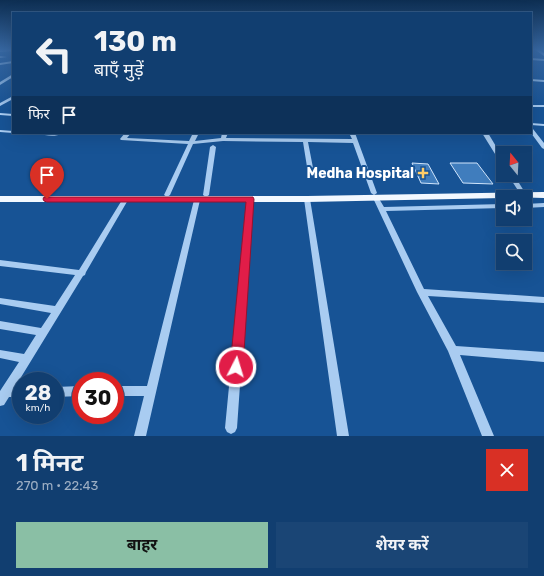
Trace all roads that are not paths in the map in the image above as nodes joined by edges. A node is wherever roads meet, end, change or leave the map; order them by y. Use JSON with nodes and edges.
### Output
{"nodes":[{"id":1,"x":532,"y":75,"type":"edge"},
{"id":2,"x":12,"y":77,"type":"edge"},
{"id":3,"x":532,"y":80,"type":"edge"},
{"id":4,"x":542,"y":81,"type":"edge"},
{"id":5,"x":0,"y":84,"type":"edge"},
{"id":6,"x":12,"y":98,"type":"edge"},
{"id":7,"x":0,"y":105,"type":"edge"},
{"id":8,"x":532,"y":106,"type":"edge"},
{"id":9,"x":544,"y":106,"type":"edge"},
{"id":10,"x":0,"y":114,"type":"edge"},
{"id":11,"x":12,"y":115,"type":"edge"},
{"id":12,"x":532,"y":124,"type":"edge"},
{"id":13,"x":544,"y":125,"type":"edge"},
{"id":14,"x":0,"y":131,"type":"edge"},
{"id":15,"x":532,"y":131,"type":"edge"},
{"id":16,"x":12,"y":132,"type":"edge"},
{"id":17,"x":127,"y":134,"type":"edge"},
{"id":18,"x":196,"y":134,"type":"edge"},
{"id":19,"x":352,"y":134,"type":"edge"},
{"id":20,"x":486,"y":134,"type":"edge"},
{"id":21,"x":224,"y":136,"type":"edge"},
{"id":22,"x":306,"y":141,"type":"junction"},
{"id":23,"x":354,"y":141,"type":"junction"},
{"id":24,"x":191,"y":143,"type":"junction"},
{"id":25,"x":544,"y":147,"type":"edge"},
{"id":26,"x":213,"y":148,"type":"dead end"},
{"id":27,"x":496,"y":151,"type":"edge"},
{"id":28,"x":311,"y":173,"type":"dead end"},
{"id":29,"x":496,"y":192,"type":"edge"},
{"id":30,"x":0,"y":194,"type":"edge"},
{"id":31,"x":541,"y":194,"type":"edge"},
{"id":32,"x":167,"y":195,"type":"junction"},
{"id":33,"x":206,"y":195,"type":"junction"},
{"id":34,"x":375,"y":196,"type":"junction"},
{"id":35,"x":239,"y":197,"type":"junction"},
{"id":36,"x":0,"y":198,"type":"edge"},
{"id":37,"x":250,"y":199,"type":"junction"},
{"id":38,"x":307,"y":199,"type":"junction"},
{"id":39,"x":125,"y":200,"type":"junction"},
{"id":40,"x":197,"y":200,"type":"junction"},
{"id":41,"x":544,"y":205,"type":"edge"},
{"id":42,"x":496,"y":206,"type":"edge"},
{"id":43,"x":532,"y":206,"type":"edge"},
{"id":44,"x":381,"y":209,"type":"junction"},
{"id":45,"x":0,"y":263,"type":"edge"},
{"id":46,"x":82,"y":273,"type":"junction"},
{"id":47,"x":421,"y":292,"type":"junction"},
{"id":48,"x":544,"y":300,"type":"edge"},
{"id":49,"x":0,"y":301,"type":"edge"},
{"id":50,"x":56,"y":310,"type":"junction"},
{"id":51,"x":0,"y":325,"type":"edge"},
{"id":52,"x":43,"y":332,"type":"junction"},
{"id":53,"x":453,"y":350,"type":"junction"},
{"id":54,"x":0,"y":354,"type":"edge"},
{"id":55,"x":544,"y":357,"type":"edge"},
{"id":56,"x":26,"y":359,"type":"junction"},
{"id":57,"x":124,"y":391,"type":"edge"},
{"id":58,"x":151,"y":391,"type":"junction"},
{"id":59,"x":3,"y":397,"type":"edge"},
{"id":60,"x":231,"y":428,"type":"dead end"},
{"id":61,"x":140,"y":436,"type":"edge"},
{"id":62,"x":343,"y":436,"type":"edge"},
{"id":63,"x":488,"y":436,"type":"edge"}],
"edges":[{"from":1,"to":4,"type":"street"},
{"from":2,"to":5,"type":"street"},
{"from":3,"to":4,"type":"street"},
{"from":6,"to":7,"type":"street"},
{"from":8,"to":9,"type":"street"},
{"from":10,"to":11,"type":"street"},
{"from":12,"to":13,"type":"street"},
{"from":14,"to":16,"type":"street"},
{"from":15,"to":25,"type":"street"},
{"from":17,"to":24,"type":"street"},
{"from":18,"to":24,"type":"street"},
{"from":19,"to":23,"type":"street"},
{"from":20,"to":27,"type":"street"},
{"from":21,"to":22,"type":"street"},
{"from":21,"to":24,"type":"street"},
{"from":22,"to":23,"type":"street"},
{"from":22,"to":28,"type":"street"},
{"from":23,"to":34,"type":"street"},
{"from":24,"to":32,"type":"street"},
{"from":26,"to":33,"type":"street"},
{"from":29,"to":34,"type":"main road"},
{"from":30,"to":32,"type":"main road"},
{"from":31,"to":34,"type":"main road"},
{"from":31,"to":41,"type":"street"},
{"from":32,"to":33,"type":"main road"},
{"from":33,"to":35,"type":"main road"},
{"from":34,"to":35,"type":"main road"},
{"from":34,"to":38,"type":"main road"},
{"from":34,"to":44,"type":"street"},
{"from":35,"to":37,"type":"main road"},
{"from":35,"to":40,"type":"main road"},
{"from":36,"to":39,"type":"main road"},
{"from":37,"to":38,"type":"main road"},
{"from":37,"to":60,"type":"street"},
{"from":38,"to":62,"type":"street"},
{"from":39,"to":40,"type":"main road"},
{"from":39,"to":46,"type":"street"},
{"from":40,"to":58,"type":"street"},
{"from":41,"to":43,"type":"street"},
{"from":42,"to":44,"type":"street"},
{"from":44,"to":47,"type":"street"},
{"from":45,"to":46,"type":"street"},
{"from":46,"to":50,"type":"street"},
{"from":47,"to":48,"type":"street"},
{"from":47,"to":53,"type":"street"},
{"from":49,"to":50,"type":"street"},
{"from":50,"to":52,"type":"street"},
{"from":51,"to":52,"type":"street"},
{"from":52,"to":56,"type":"street"},
{"from":53,"to":55,"type":"street"},
{"from":53,"to":63,"type":"street"},
{"from":54,"to":56,"type":"street"},
{"from":56,"to":59,"type":"street"},
{"from":57,"to":58,"type":"street"},
{"from":58,"to":61,"type":"street"}]}
